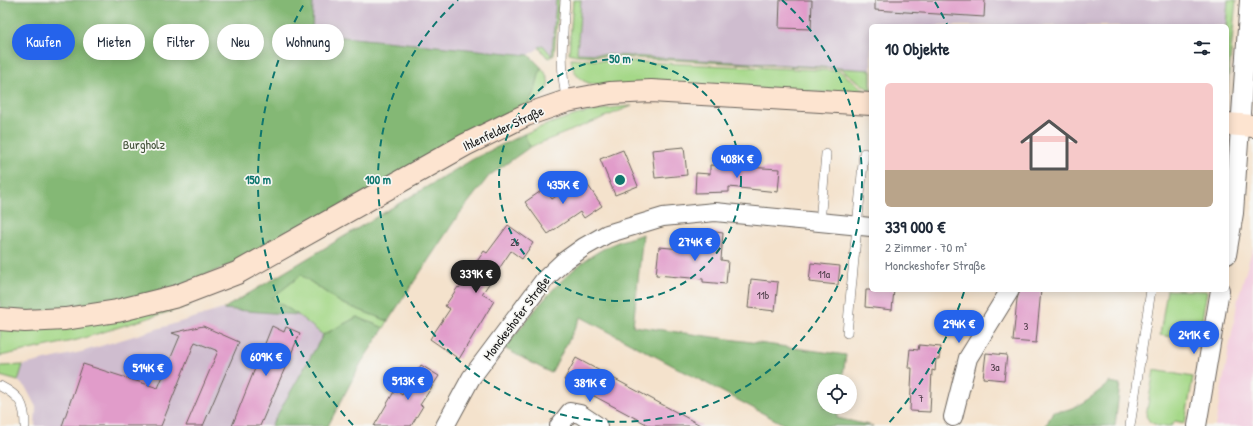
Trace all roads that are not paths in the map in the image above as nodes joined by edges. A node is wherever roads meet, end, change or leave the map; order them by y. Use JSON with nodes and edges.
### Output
{"nodes":[{"id":1,"x":566,"y":0,"type":"edge"},
{"id":2,"x":1249,"y":0,"type":"edge"},
{"id":3,"x":567,"y":101,"type":"junction"},
{"id":4,"x":869,"y":104,"type":"edge"},
{"id":5,"x":1240,"y":125,"type":"edge"},
{"id":6,"x":864,"y":153,"type":"dead end"},
{"id":7,"x":826,"y":154,"type":"dead end"},
{"id":8,"x":820,"y":222,"type":"junction"},
{"id":9,"x":865,"y":226,"type":"edge"},
{"id":10,"x":1229,"y":243,"type":"edge"},
{"id":11,"x":1009,"y":292,"type":"edge"},
{"id":12,"x":1151,"y":292,"type":"edge"},
{"id":13,"x":1220,"y":292,"type":"edge"},
{"id":14,"x":0,"y":319,"type":"edge"},
{"id":15,"x":847,"y":333,"type":"dead end"},
{"id":16,"x":0,"y":386,"type":"edge"},
{"id":17,"x":953,"y":417,"type":"dead end"},
{"id":18,"x":565,"y":419,"type":"edge"},
{"id":19,"x":25,"y":426,"type":"edge"},
{"id":20,"x":445,"y":426,"type":"edge"},
{"id":21,"x":598,"y":426,"type":"edge"},
{"id":22,"x":1130,"y":426,"type":"edge"},
{"id":23,"x":1197,"y":426,"type":"edge"}],
"edges":[{"from":1,"to":3,"type":"lane"},
{"from":2,"to":5,"type":"street"},
{"from":3,"to":4,"type":"main road","name":"Ihlenfelder Straße"},
{"from":3,"to":14,"type":"main road","name":"Ihlenfelder Straße"},
{"from":5,"to":10,"type":"street"},
{"from":6,"to":9,"type":"lane"},
{"from":7,"to":8,"type":"lane"},
{"from":8,"to":9,"type":"street","name":"Monckeshofer Straße"},
{"from":8,"to":20,"type":"street","name":"Monckeshofer Straße"},
{"from":9,"to":15,"type":"lane"},
{"from":11,"to":17,"type":"street"},
{"from":12,"to":22,"type":"lane"},
{"from":13,"to":23,"type":"street"},
{"from":16,"to":19,"type":"lane"},
{"from":18,"to":21,"type":"street"}]}
